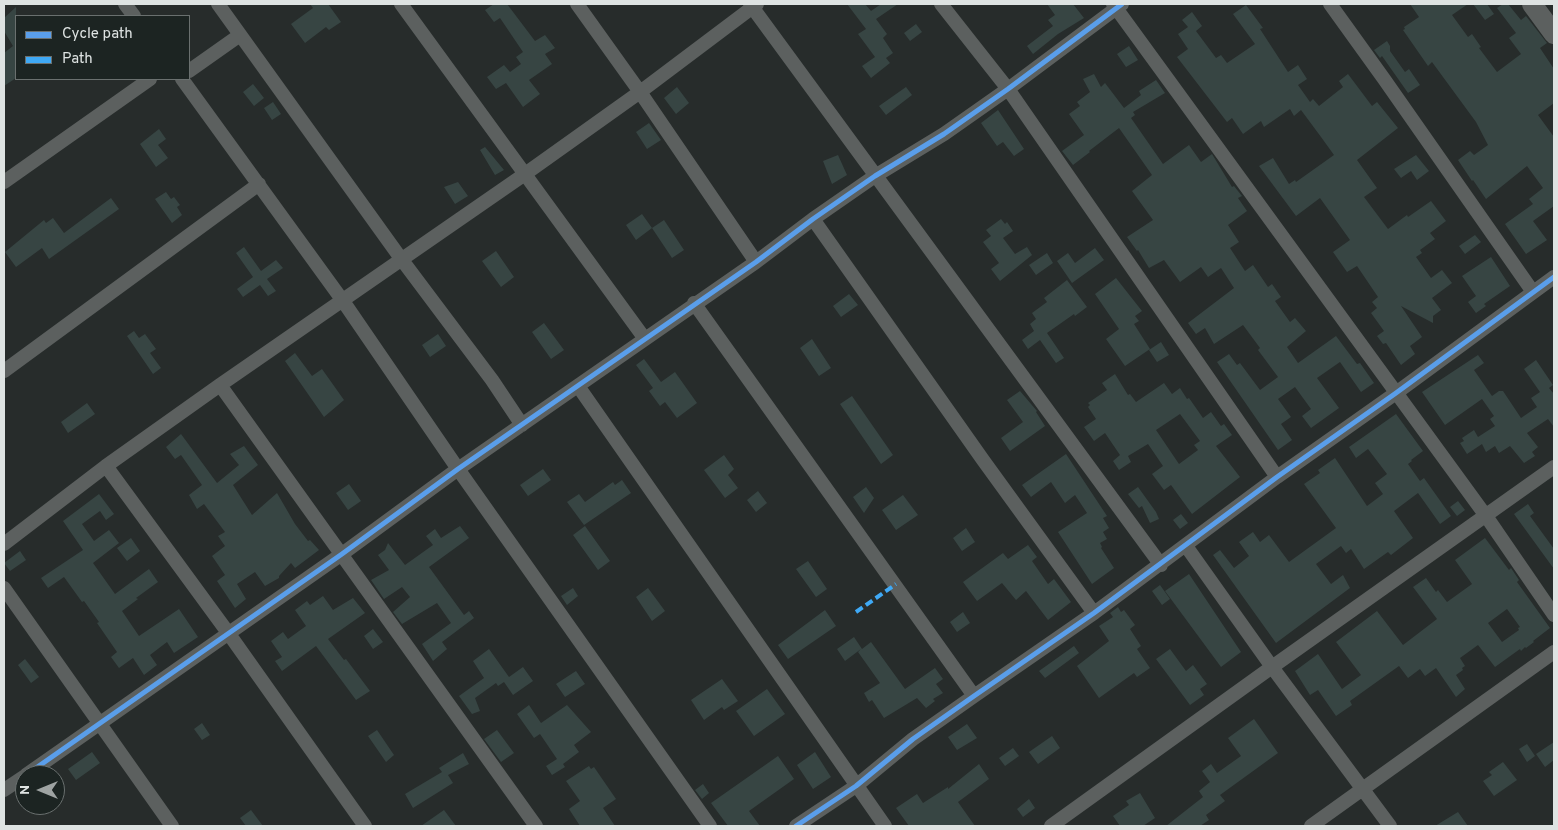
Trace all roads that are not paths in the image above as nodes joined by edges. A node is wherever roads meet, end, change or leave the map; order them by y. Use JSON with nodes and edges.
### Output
{"nodes":[{"id":1,"x":125,"y":4,"type":"edge"},
{"id":2,"x":218,"y":4,"type":"edge"},
{"id":3,"x":401,"y":4,"type":"edge"},
{"id":4,"x":577,"y":4,"type":"edge"},
{"id":5,"x":941,"y":4,"type":"edge"},
{"id":6,"x":1330,"y":4,"type":"edge"},
{"id":7,"x":1532,"y":4,"type":"edge"},
{"id":8,"x":754,"y":5,"type":"edge"},
{"id":9,"x":1117,"y":5,"type":"edge"},
{"id":10,"x":133,"y":15,"type":"edge"},
{"id":11,"x":1554,"y":34,"type":"edge"},
{"id":12,"x":240,"y":35,"type":"junction"},
{"id":13,"x":190,"y":71,"type":"edge"},
{"id":14,"x":149,"y":80,"type":"edge"},
{"id":15,"x":183,"y":80,"type":"edge"},
{"id":16,"x":1008,"y":90,"type":"junction"},
{"id":17,"x":640,"y":92,"type":"junction"},
{"id":18,"x":525,"y":174,"type":"junction"},
{"id":19,"x":875,"y":176,"type":"junction"},
{"id":20,"x":4,"y":182,"type":"edge"},
{"id":21,"x":259,"y":184,"type":"junction"},
{"id":22,"x":813,"y":219,"type":"junction"},
{"id":23,"x":402,"y":260,"type":"junction"},
{"id":24,"x":756,"y":262,"type":"junction"},
{"id":25,"x":1554,"y":277,"type":"edge"},
{"id":26,"x":1533,"y":292,"type":"junction"},
{"id":27,"x":344,"y":301,"type":"junction"},
{"id":28,"x":694,"y":304,"type":"junction"},
{"id":29,"x":645,"y":339,"type":"junction"},
{"id":30,"x":4,"y":371,"type":"edge"},
{"id":31,"x":220,"y":385,"type":"junction"},
{"id":32,"x":578,"y":386,"type":"junction"},
{"id":33,"x":1396,"y":393,"type":"junction"},
{"id":34,"x":522,"y":425,"type":"junction"},
{"id":35,"x":106,"y":466,"type":"junction"},
{"id":36,"x":1554,"y":467,"type":"edge"},
{"id":37,"x":458,"y":469,"type":"junction"},
{"id":38,"x":1278,"y":477,"type":"junction"},
{"id":39,"x":1486,"y":516,"type":"junction"},
{"id":40,"x":4,"y":544,"type":"edge"},
{"id":41,"x":1186,"y":546,"type":"junction"},
{"id":42,"x":342,"y":554,"type":"junction"},
{"id":43,"x":1161,"y":565,"type":"junction"},
{"id":44,"x":4,"y":588,"type":"edge"},
{"id":45,"x":1094,"y":613,"type":"junction"},
{"id":46,"x":1554,"y":614,"type":"edge"},
{"id":47,"x":229,"y":634,"type":"junction"},
{"id":48,"x":1554,"y":652,"type":"edge"},
{"id":49,"x":1272,"y":667,"type":"junction"},
{"id":50,"x":974,"y":696,"type":"junction"},
{"id":51,"x":99,"y":725,"type":"junction"},
{"id":52,"x":41,"y":765,"type":"edge"},
{"id":53,"x":15,"y":782,"type":"edge"},
{"id":54,"x":856,"y":786,"type":"junction"},
{"id":55,"x":1363,"y":789,"type":"junction"},
{"id":56,"x":4,"y":790,"type":"edge"},
{"id":57,"x":172,"y":826,"type":"edge"},
{"id":58,"x":365,"y":826,"type":"edge"},
{"id":59,"x":536,"y":826,"type":"edge"},
{"id":60,"x":710,"y":826,"type":"edge"},
{"id":61,"x":796,"y":826,"type":"edge"},
{"id":62,"x":885,"y":826,"type":"edge"},
{"id":63,"x":1051,"y":826,"type":"edge"},
{"id":64,"x":1311,"y":826,"type":"edge"},
{"id":65,"x":1390,"y":826,"type":"edge"}],
"edges":[{"from":1,"to":10,"type":"street"},
{"from":2,"to":12,"type":"street"},
{"from":3,"to":18,"type":"street"},
{"from":4,"to":17,"type":"street"},
{"from":5,"to":16,"type":"street"},
{"from":6,"to":26,"type":"street"},
{"from":7,"to":11,"type":"street"},
{"from":8,"to":17,"type":"street"},
{"from":8,"to":19,"type":"street"},
{"from":9,"to":16,"type":"street"},
{"from":9,"to":33,"type":"street"},
{"from":12,"to":13,"type":"street"},
{"from":12,"to":23,"type":"street"},
{"from":14,"to":20,"type":"street"},
{"from":15,"to":21,"type":"street"},
{"from":16,"to":19,"type":"street"},
{"from":16,"to":38,"type":"street"},
{"from":17,"to":18,"type":"street"},
{"from":17,"to":24,"type":"street"},
{"from":18,"to":23,"type":"street"},
{"from":18,"to":29,"type":"street"},
{"from":19,"to":22,"type":"street"},
{"from":19,"to":43,"type":"street"},
{"from":21,"to":27,"type":"street"},
{"from":21,"to":30,"type":"street"},
{"from":22,"to":24,"type":"street"},
{"from":22,"to":45,"type":"street"},
{"from":23,"to":27,"type":"street"},
{"from":23,"to":34,"type":"street"},
{"from":24,"to":28,"type":"street"},
{"from":25,"to":26,"type":"street"},
{"from":26,"to":33,"type":"street"},
{"from":27,"to":31,"type":"street"},
{"from":27,"to":37,"type":"street"},
{"from":28,"to":29,"type":"street"},
{"from":28,"to":50,"type":"street"},
{"from":29,"to":32,"type":"street"},
{"from":31,"to":35,"type":"street"},
{"from":31,"to":42,"type":"street"},
{"from":32,"to":34,"type":"street"},
{"from":32,"to":54,"type":"street"},
{"from":33,"to":38,"type":"street"},
{"from":33,"to":39,"type":"street"},
{"from":34,"to":37,"type":"street"},
{"from":35,"to":40,"type":"street"},
{"from":35,"to":47,"type":"street"},
{"from":36,"to":39,"type":"street"},
{"from":37,"to":42,"type":"street"},
{"from":37,"to":60,"type":"street"},
{"from":38,"to":41,"type":"street"},
{"from":39,"to":46,"type":"street"},
{"from":39,"to":49,"type":"street"},
{"from":41,"to":43,"type":"street"},
{"from":41,"to":49,"type":"street"},
{"from":42,"to":47,"type":"street"},
{"from":42,"to":59,"type":"street"},
{"from":43,"to":45,"type":"street"},
{"from":44,"to":51,"type":"street"},
{"from":45,"to":50,"type":"street"},
{"from":47,"to":51,"type":"street"},
{"from":47,"to":58,"type":"street"},
{"from":48,"to":55,"type":"street"},
{"from":49,"to":55,"type":"street"},
{"from":49,"to":63,"type":"street"},
{"from":50,"to":54,"type":"street"},
{"from":51,"to":52,"type":"street"},
{"from":51,"to":57,"type":"street"},
{"from":53,"to":56,"type":"street"},
{"from":54,"to":61,"type":"street"},
{"from":54,"to":62,"type":"street"},
{"from":55,"to":64,"type":"street"},
{"from":55,"to":65,"type":"street"}]}
